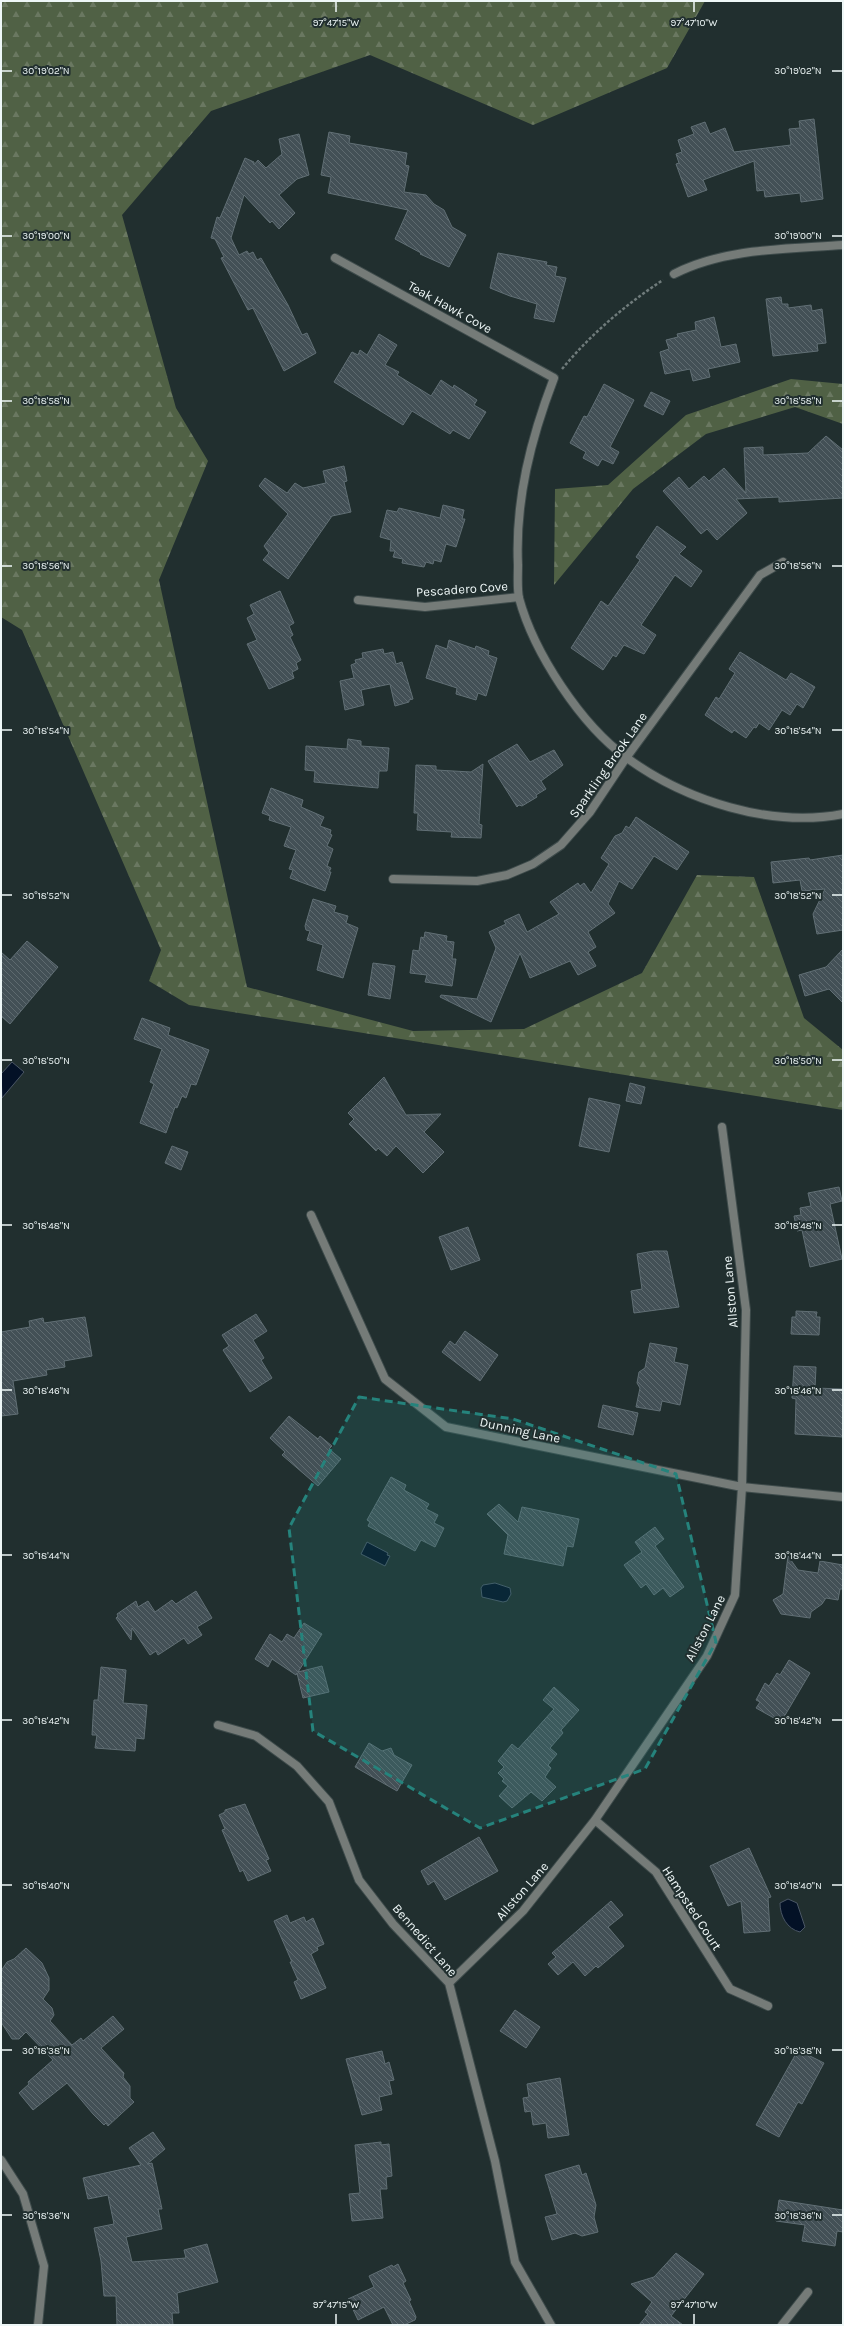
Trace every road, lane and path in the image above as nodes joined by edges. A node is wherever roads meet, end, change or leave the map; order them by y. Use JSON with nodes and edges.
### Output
{"nodes":[{"id":1,"x":843,"y":245,"type":"edge"},
{"id":2,"x":335,"y":258,"type":"dead end"},
{"id":3,"x":674,"y":274,"type":"joint"},
{"id":4,"x":554,"y":378,"type":"junction"},
{"id":5,"x":783,"y":562,"type":"dead end"},
{"id":6,"x":519,"y":597,"type":"junction"},
{"id":7,"x":358,"y":600,"type":"dead end"},
{"id":8,"x":626,"y":758,"type":"junction"},
{"id":9,"x":843,"y":814,"type":"edge"},
{"id":10,"x":392,"y":879,"type":"dead end"},
{"id":11,"x":722,"y":1127,"type":"dead end"},
{"id":12,"x":311,"y":1215,"type":"dead end"},
{"id":13,"x":742,"y":1488,"type":"junction"},
{"id":14,"x":843,"y":1497,"type":"edge"},
{"id":15,"x":218,"y":1725,"type":"dead end"},
{"id":16,"x":595,"y":1820,"type":"junction"},
{"id":17,"x":449,"y":1983,"type":"junction"},
{"id":18,"x":768,"y":2006,"type":"dead end"},
{"id":19,"x":1,"y":2160,"type":"edge"},
{"id":20,"x":808,"y":2292,"type":"dead end"},
{"id":21,"x":38,"y":2325,"type":"edge"},
{"id":22,"x":551,"y":2325,"type":"edge"},
{"id":23,"x":782,"y":2325,"type":"edge"}],
"edges":[{"from":1,"to":3,"type":"street"},
{"from":2,"to":4,"type":"street","name":"Teak Hawk Cove"},
{"from":3,"to":4,"type":"path"},
{"from":4,"to":6,"type":"street"},
{"from":5,"to":8,"type":"street","name":"Sparkling Brook Lane"},
{"from":6,"to":7,"type":"street","name":"Pescadero Cove"},
{"from":6,"to":8,"type":"street"},
{"from":8,"to":9,"type":"street"},
{"from":8,"to":10,"type":"street","name":"Sparkling Brook Lane"},
{"from":11,"to":13,"type":"street","name":"Allston Lane"},
{"from":12,"to":13,"type":"street","name":"Dunning Lane"},
{"from":13,"to":14,"type":"street","name":"Dunning Lane"},
{"from":13,"to":16,"type":"street","name":"Allston Lane"},
{"from":15,"to":17,"type":"street","name":"Bennedict Lane"},
{"from":16,"to":17,"type":"street","name":"Allston Lane"},
{"from":16,"to":18,"type":"street","name":"Hampsted Court"},
{"from":17,"to":22,"type":"street","name":"Bennedict Lane"},
{"from":19,"to":21,"type":"street"},
{"from":20,"to":23,"type":"street"}]}
